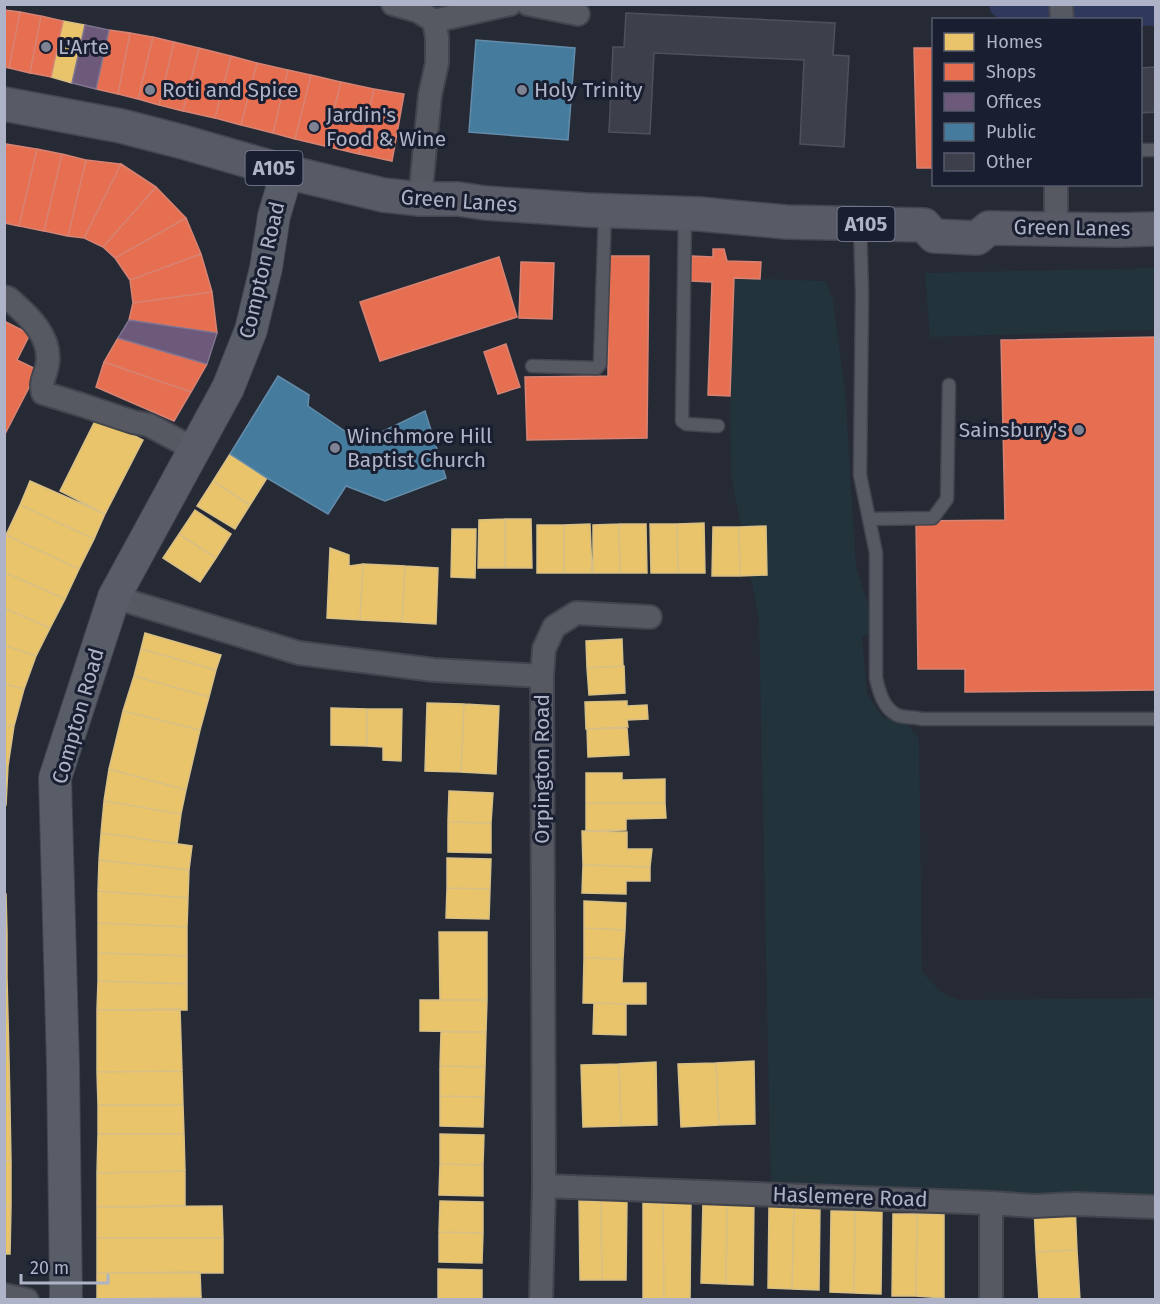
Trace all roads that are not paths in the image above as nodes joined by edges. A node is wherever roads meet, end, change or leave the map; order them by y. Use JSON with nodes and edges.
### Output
{"nodes":[{"id":1,"x":393,"y":4,"type":"edge"},
{"id":2,"x":510,"y":4,"type":"edge"},
{"id":3,"x":538,"y":6,"type":"edge"},
{"id":4,"x":578,"y":14,"type":"dead end"},
{"id":5,"x":434,"y":21,"type":"junction"},
{"id":6,"x":4,"y":104,"type":"edge"},
{"id":7,"x":287,"y":172,"type":"junction"},
{"id":8,"x":1056,"y":186,"type":"edge"},
{"id":9,"x":420,"y":199,"type":"junction"},
{"id":10,"x":605,"y":210,"type":"junction"},
{"id":11,"x":685,"y":213,"type":"junction"},
{"id":12,"x":860,"y":224,"type":"junction"},
{"id":13,"x":1056,"y":228,"type":"junction"},
{"id":14,"x":1155,"y":229,"type":"edge"},
{"id":15,"x":4,"y":297,"type":"edge"},
{"id":16,"x":532,"y":366,"type":"dead end"},
{"id":17,"x":949,"y":385,"type":"dead end"},
{"id":18,"x":718,"y":426,"type":"dead end"},
{"id":19,"x":194,"y":449,"type":"junction"},
{"id":20,"x":869,"y":519,"type":"junction"},
{"id":21,"x":114,"y":597,"type":"junction"},
{"id":22,"x":650,"y":618,"type":"dead end"},
{"id":23,"x":542,"y":676,"type":"junction"},
{"id":24,"x":1155,"y":719,"type":"edge"},
{"id":25,"x":544,"y":1186,"type":"junction"},
{"id":26,"x":991,"y":1203,"type":"junction"},
{"id":27,"x":1155,"y":1207,"type":"edge"},
{"id":28,"x":4,"y":1295,"type":"edge"},
{"id":29,"x":27,"y":1299,"type":"edge"},
{"id":30,"x":66,"y":1299,"type":"edge"},
{"id":31,"x":541,"y":1299,"type":"edge"},
{"id":32,"x":991,"y":1299,"type":"edge"}],
"edges":[{"from":1,"to":5,"type":"street"},
{"from":2,"to":5,"type":"street"},
{"from":3,"to":4,"type":"street"},
{"from":5,"to":9,"type":"street"},
{"from":6,"to":7,"type":"main road","name":"Green Lanes","number":"A105"},
{"from":7,"to":9,"type":"main road","name":"Green Lanes","number":"A105"},
{"from":7,"to":19,"type":"street","name":"Compton Road"},
{"from":8,"to":13,"type":"street"},
{"from":9,"to":10,"type":"main road","name":"Green Lanes","number":"A105"},
{"from":10,"to":11,"type":"main road","name":"Green Lanes","number":"A105"},
{"from":10,"to":16,"type":"lane"},
{"from":11,"to":12,"type":"main road","name":"Green Lanes","number":"A105"},
{"from":11,"to":18,"type":"lane"},
{"from":12,"to":13,"type":"main road","name":"Green Lanes","number":"A105"},
{"from":12,"to":20,"type":"lane"},
{"from":13,"to":14,"type":"main road","name":"Green Lanes","number":"A105"},
{"from":15,"to":19,"type":"street"},
{"from":17,"to":20,"type":"lane"},
{"from":19,"to":21,"type":"street","name":"Compton Road"},
{"from":20,"to":24,"type":"lane"},
{"from":21,"to":23,"type":"street","name":"Orpington Road"},
{"from":21,"to":30,"type":"street","name":"Compton Road"},
{"from":22,"to":23,"type":"street"},
{"from":23,"to":25,"type":"street","name":"Orpington Road"},
{"from":25,"to":26,"type":"street","name":"Haslemere Road"},
{"from":25,"to":31,"type":"street","name":"Orpington Road"},
{"from":26,"to":27,"type":"street","name":"Haslemere Road"},
{"from":26,"to":32,"type":"street"},
{"from":28,"to":29,"type":"street"}]}
